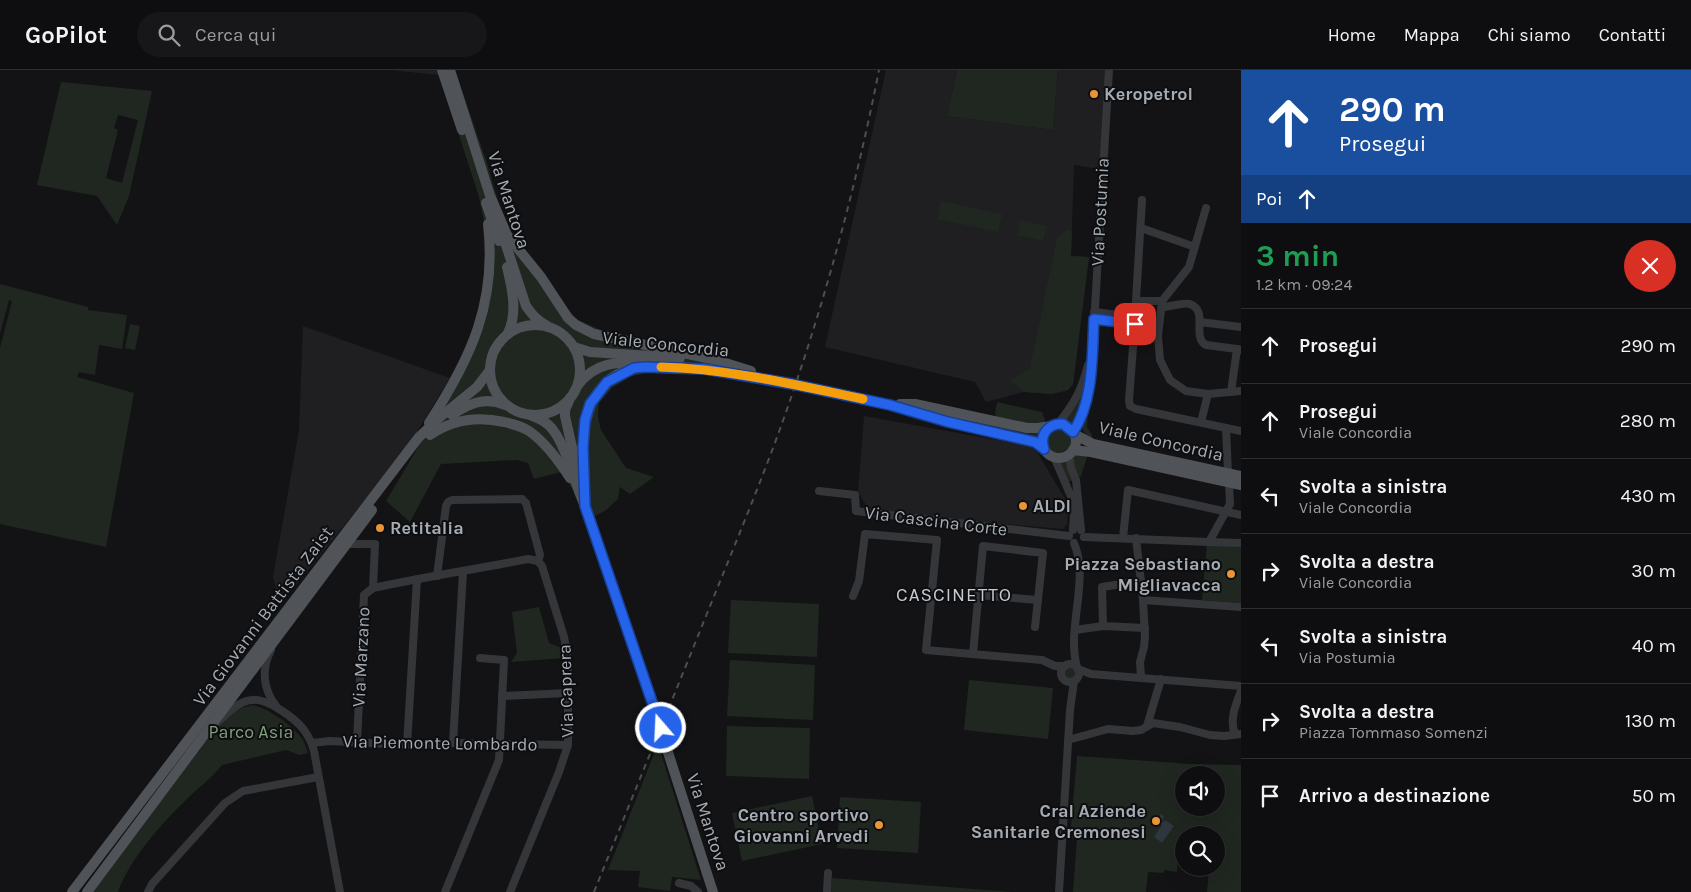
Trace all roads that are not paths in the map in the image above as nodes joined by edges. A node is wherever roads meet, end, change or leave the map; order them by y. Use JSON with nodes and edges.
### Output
{"nodes":[{"id":1,"x":442,"y":70,"type":"edge"},
{"id":2,"x":450,"y":70,"type":"edge"},
{"id":3,"x":1109,"y":70,"type":"edge"},
{"id":4,"x":487,"y":197,"type":"junction"},
{"id":5,"x":1142,"y":200,"type":"dead end"},
{"id":6,"x":1206,"y":208,"type":"dead end"},
{"id":7,"x":1141,"y":228,"type":"junction"},
{"id":8,"x":1195,"y":247,"type":"junction"},
{"id":9,"x":1137,"y":301,"type":"junction"},
{"id":10,"x":1162,"y":304,"type":"junction"},
{"id":11,"x":1094,"y":315,"type":"junction"},
{"id":12,"x":1135,"y":320,"type":"junction"},
{"id":13,"x":1200,"y":322,"type":"junction"},
{"id":14,"x":552,"y":328,"type":"junction"},
{"id":15,"x":1241,"y":328,"type":"edge"},
{"id":16,"x":507,"y":334,"type":"junction"},
{"id":17,"x":1134,"y":334,"type":"junction"},
{"id":18,"x":1158,"y":336,"type":"junction"},
{"id":19,"x":574,"y":347,"type":"junction"},
{"id":20,"x":1239,"y":349,"type":"edge"},
{"id":21,"x":1092,"y":353,"type":"junction"},
{"id":22,"x":705,"y":369,"type":"junction"},
{"id":23,"x":490,"y":370,"type":"junction"},
{"id":24,"x":751,"y":371,"type":"junction"},
{"id":25,"x":782,"y":382,"type":"junction"},
{"id":26,"x":576,"y":388,"type":"junction"},
{"id":27,"x":1241,"y":391,"type":"edge"},
{"id":28,"x":1231,"y":392,"type":"junction"},
{"id":29,"x":1208,"y":394,"type":"junction"},
{"id":30,"x":569,"y":400,"type":"junction"},
{"id":31,"x":505,"y":404,"type":"junction"},
{"id":32,"x":890,"y":405,"type":"junction"},
{"id":33,"x":530,"y":415,"type":"junction"},
{"id":34,"x":1201,"y":422,"type":"junction"},
{"id":35,"x":1055,"y":425,"type":"junction"},
{"id":36,"x":1226,"y":428,"type":"junction"},
{"id":37,"x":1241,"y":431,"type":"edge"},
{"id":38,"x":1074,"y":433,"type":"junction"},
{"id":39,"x":424,"y":436,"type":"junction"},
{"id":40,"x":1044,"y":449,"type":"junction"},
{"id":41,"x":1071,"y":452,"type":"junction"},
{"id":42,"x":1054,"y":457,"type":"junction"},
{"id":43,"x":1241,"y":476,"type":"edge"},
{"id":44,"x":1228,"y":478,"type":"junction"},
{"id":45,"x":1241,"y":485,"type":"edge"},
{"id":46,"x":819,"y":491,"type":"dead end"},
{"id":47,"x":583,"y":498,"type":"junction"},
{"id":48,"x":1227,"y":510,"type":"junction"},
{"id":49,"x":1241,"y":515,"type":"edge"},
{"id":50,"x":1077,"y":536,"type":"junction"},
{"id":51,"x":1123,"y":538,"type":"junction"},
{"id":52,"x":1136,"y":538,"type":"junction"},
{"id":53,"x":1209,"y":542,"type":"junction"},
{"id":54,"x":1241,"y":543,"type":"edge"},
{"id":55,"x":347,"y":544,"type":"junction"},
{"id":56,"x":538,"y":561,"type":"junction"},
{"id":57,"x":463,"y":572,"type":"junction"},
{"id":58,"x":437,"y":576,"type":"junction"},
{"id":59,"x":417,"y":579,"type":"junction"},
{"id":60,"x":1141,"y":581,"type":"junction"},
{"id":61,"x":373,"y":588,"type":"junction"},
{"id":62,"x":978,"y":595,"type":"junction"},
{"id":63,"x":853,"y":596,"type":"dead end"},
{"id":64,"x":1038,"y":600,"type":"junction"},
{"id":65,"x":1143,"y":600,"type":"junction"},
{"id":66,"x":1241,"y":607,"type":"edge"},
{"id":67,"x":1103,"y":626,"type":"junction"},
{"id":68,"x":1035,"y":627,"type":"dead end"},
{"id":69,"x":1144,"y":628,"type":"junction"},
{"id":70,"x":1075,"y":630,"type":"junction"},
{"id":71,"x":281,"y":632,"type":"junction"},
{"id":72,"x":1073,"y":652,"type":"junction"},
{"id":73,"x":973,"y":654,"type":"junction"},
{"id":74,"x":480,"y":658,"type":"dead end"},
{"id":75,"x":1066,"y":665,"type":"junction"},
{"id":76,"x":1055,"y":666,"type":"junction"},
{"id":77,"x":1077,"y":668,"type":"junction"},
{"id":78,"x":1091,"y":674,"type":"junction"},
{"id":79,"x":1141,"y":677,"type":"junction"},
{"id":80,"x":1063,"y":678,"type":"junction"},
{"id":81,"x":1161,"y":679,"type":"junction"},
{"id":82,"x":1076,"y":680,"type":"junction"},
{"id":83,"x":1241,"y":686,"type":"edge"},
{"id":84,"x":1241,"y":691,"type":"edge"},
{"id":85,"x":569,"y":694,"type":"junction"},
{"id":86,"x":502,"y":696,"type":"junction"},
{"id":87,"x":279,"y":710,"type":"junction"},
{"id":88,"x":1070,"y":710,"type":"junction"},
{"id":89,"x":1147,"y":726,"type":"junction"},
{"id":90,"x":1238,"y":734,"type":"edge"},
{"id":91,"x":201,"y":738,"type":"junction"},
{"id":92,"x":1068,"y":740,"type":"junction"},
{"id":93,"x":357,"y":742,"type":"junction"},
{"id":94,"x":312,"y":743,"type":"junction"},
{"id":95,"x":454,"y":743,"type":"junction"},
{"id":96,"x":407,"y":744,"type":"junction"},
{"id":97,"x":500,"y":744,"type":"junction"},
{"id":98,"x":568,"y":745,"type":"junction"},
{"id":99,"x":318,"y":777,"type":"junction"},
{"id":100,"x":828,"y":873,"type":"dead end"},
{"id":101,"x":679,"y":883,"type":"dead end"},
{"id":102,"x":72,"y":892,"type":"edge"},
{"id":103,"x":87,"y":892,"type":"edge"},
{"id":104,"x":148,"y":892,"type":"edge"},
{"id":105,"x":340,"y":892,"type":"edge"},
{"id":106,"x":445,"y":892,"type":"edge"},
{"id":107,"x":510,"y":892,"type":"edge"},
{"id":108,"x":698,"y":892,"type":"edge"},
{"id":109,"x":713,"y":892,"type":"edge"},
{"id":110,"x":827,"y":892,"type":"edge"},
{"id":111,"x":1060,"y":892,"type":"edge"}],
"edges":[{"from":1,"to":4,"type":"main road","name":"Via Mantova"},
{"from":2,"to":4,"type":"main road","name":"Via Mantova"},
{"from":3,"to":11,"type":"street","name":"Via Postumia"},
{"from":4,"to":14,"type":"main road","name":"Via Mantova"},
{"from":4,"to":16,"type":"main road","name":"Via Mantova"},
{"from":4,"to":24,"type":"main road"},
{"from":4,"to":39,"type":"main road"},
{"from":5,"to":7,"type":"street"},
{"from":6,"to":8,"type":"street"},
{"from":7,"to":8,"type":"street"},
{"from":7,"to":9,"type":"street"},
{"from":8,"to":10,"type":"street"},
{"from":9,"to":10,"type":"street"},
{"from":9,"to":12,"type":"street"},
{"from":10,"to":13,"type":"street"},
{"from":10,"to":18,"type":"street"},
{"from":11,"to":12,"type":"street"},
{"from":11,"to":21,"type":"street","name":"Via Postumia"},
{"from":12,"to":17,"type":"street"},
{"from":13,"to":15,"type":"street"},
{"from":13,"to":20,"type":"street"},
{"from":14,"to":16,"type":"main road"},
{"from":14,"to":19,"type":"main road"},
{"from":16,"to":23,"type":"main road"},
{"from":17,"to":18,"type":"street"},
{"from":17,"to":34,"type":"street"},
{"from":18,"to":29,"type":"street"},
{"from":19,"to":24,"type":"main road","name":"Viale Concordia"},
{"from":19,"to":26,"type":"main road"},
{"from":20,"to":28,"type":"street"},
{"from":21,"to":35,"type":"street","name":"Via Postumia"},
{"from":21,"to":38,"type":"street","name":"Via Postumia"},
{"from":22,"to":25,"type":"main road","name":"Viale Concordia"},
{"from":22,"to":26,"type":"main road","name":"Viale Concordia"},
{"from":22,"to":47,"type":"main road"},
{"from":23,"to":31,"type":"main road"},
{"from":23,"to":39,"type":"main road","name":"Via Giovanni Battista Zaist"},
{"from":24,"to":25,"type":"main road","name":"Viale Concordia"},
{"from":25,"to":32,"type":"main road","name":"Viale Concordia","bridge":true},
{"from":26,"to":30,"type":"main road"},
{"from":27,"to":28,"type":"street"},
{"from":28,"to":29,"type":"street"},
{"from":29,"to":34,"type":"street"},
{"from":30,"to":33,"type":"main road"},
{"from":30,"to":47,"type":"main road"},
{"from":31,"to":33,"type":"main road"},
{"from":31,"to":39,"type":"main road","name":"Via Giovanni Battista Zaist"},
{"from":32,"to":35,"type":"main road","name":"Viale Concordia"},
{"from":32,"to":40,"type":"main road","name":"Viale Concordia"},
{"from":33,"to":47,"type":"main road"},
{"from":34,"to":36,"type":"street"},
{"from":35,"to":38,"type":"main road","name":"Viale Concordia"},
{"from":35,"to":40,"type":"main road"},
{"from":36,"to":37,"type":"street"},
{"from":36,"to":44,"type":"street"},
{"from":38,"to":41,"type":"main road","name":"Viale Concordia"},
{"from":38,"to":44,"type":"main road","name":"Viale Concordia"},
{"from":39,"to":47,"type":"main road"},
{"from":39,"to":55,"type":"main road","name":"Via Giovanni Battista Zaist"},
{"from":39,"to":102,"type":"main road","name":"Via Giovanni Battista Zaist"},
{"from":40,"to":42,"type":"main road","name":"Viale Concordia"},
{"from":41,"to":42,"type":"main road","name":"Viale Concordia"},
{"from":41,"to":44,"type":"main road","name":"Viale Concordia"},
{"from":41,"to":50,"type":"street"},
{"from":42,"to":50,"type":"street"},
{"from":43,"to":44,"type":"main road","name":"Viale Concordia"},
{"from":44,"to":45,"type":"main road","name":"Viale Concordia"},
{"from":44,"to":48,"type":"street"},
{"from":46,"to":50,"type":"street","name":"Via Cascina Corte"},
{"from":47,"to":109,"type":"main road","name":"Via Mantova","bridge":true},
{"from":48,"to":49,"type":"street"},
{"from":48,"to":51,"type":"street"},
{"from":48,"to":53,"type":"street"},
{"from":50,"to":51,"type":"street"},
{"from":50,"to":70,"type":"street"},
{"from":51,"to":52,"type":"street"},
{"from":52,"to":53,"type":"street"},
{"from":52,"to":60,"type":"street"},
{"from":53,"to":54,"type":"street"},
{"from":55,"to":61,"type":"street","name":"Via Marzano"},
{"from":55,"to":71,"type":"main road","name":"Via Giovanni Battista Zaist"},
{"from":56,"to":57,"type":"street"},
{"from":56,"to":58,"type":"street","name":"Via Caprera"},
{"from":56,"to":85,"type":"street","name":"Via Caprera"},
{"from":57,"to":58,"type":"street"},
{"from":57,"to":95,"type":"street"},
{"from":58,"to":59,"type":"street"},
{"from":59,"to":61,"type":"street"},
{"from":59,"to":96,"type":"street"},
{"from":60,"to":65,"type":"street"},
{"from":60,"to":67,"type":"street"},
{"from":61,"to":93,"type":"street","name":"Via Marzano"},
{"from":62,"to":64,"type":"street"},
{"from":62,"to":64,"type":"street"},
{"from":62,"to":73,"type":"street"},
{"from":63,"to":73,"type":"street"},
{"from":64,"to":68,"type":"street"},
{"from":65,"to":66,"type":"street"},
{"from":65,"to":69,"type":"street"},
{"from":67,"to":69,"type":"street"},
{"from":67,"to":70,"type":"street"},
{"from":69,"to":79,"type":"street"},
{"from":70,"to":72,"type":"street"},
{"from":71,"to":87,"type":"street"},
{"from":71,"to":91,"type":"main road","name":"Via Giovanni Battista Zaist"},
{"from":72,"to":75,"type":"street"},
{"from":72,"to":77,"type":"street"},
{"from":73,"to":76,"type":"street"},
{"from":74,"to":86,"type":"street"},
{"from":75,"to":76,"type":"street"},
{"from":75,"to":77,"type":"street"},
{"from":75,"to":80,"type":"street"},
{"from":76,"to":80,"type":"street"},
{"from":77,"to":78,"type":"street"},
{"from":77,"to":82,"type":"street"},
{"from":78,"to":79,"type":"street"},
{"from":78,"to":82,"type":"street"},
{"from":79,"to":81,"type":"street"},
{"from":80,"to":82,"type":"street"},
{"from":80,"to":88,"type":"street"},
{"from":81,"to":83,"type":"street"},
{"from":81,"to":89,"type":"street"},
{"from":82,"to":88,"type":"street"},
{"from":84,"to":90,"type":"street"},
{"from":85,"to":86,"type":"street"},
{"from":85,"to":98,"type":"street","name":"Via Caprera"},
{"from":86,"to":97,"type":"street"},
{"from":87,"to":91,"type":"street"},
{"from":87,"to":94,"type":"street"},
{"from":88,"to":92,"type":"street"},
{"from":89,"to":90,"type":"street"},
{"from":89,"to":92,"type":"street"},
{"from":91,"to":103,"type":"main road","name":"Via Giovanni Battista Zaist"},
{"from":92,"to":111,"type":"street"},
{"from":93,"to":94,"type":"street","name":"Via Piemonte Lombardo"},
{"from":93,"to":96,"type":"street","name":"Via Piemonte Lombardo"},
{"from":94,"to":99,"type":"street"},
{"from":95,"to":96,"type":"street","name":"Via Piemonte Lombardo"},
{"from":95,"to":97,"type":"street","name":"Via Piemonte Lombardo"},
{"from":97,"to":98,"type":"street","name":"Via Piemonte Lombardo"},
{"from":97,"to":106,"type":"street"},
{"from":98,"to":107,"type":"street","name":"Via Caprera"},
{"from":99,"to":104,"type":"street"},
{"from":99,"to":105,"type":"street"},
{"from":100,"to":110,"type":"street"},
{"from":101,"to":108,"type":"street"}]}
